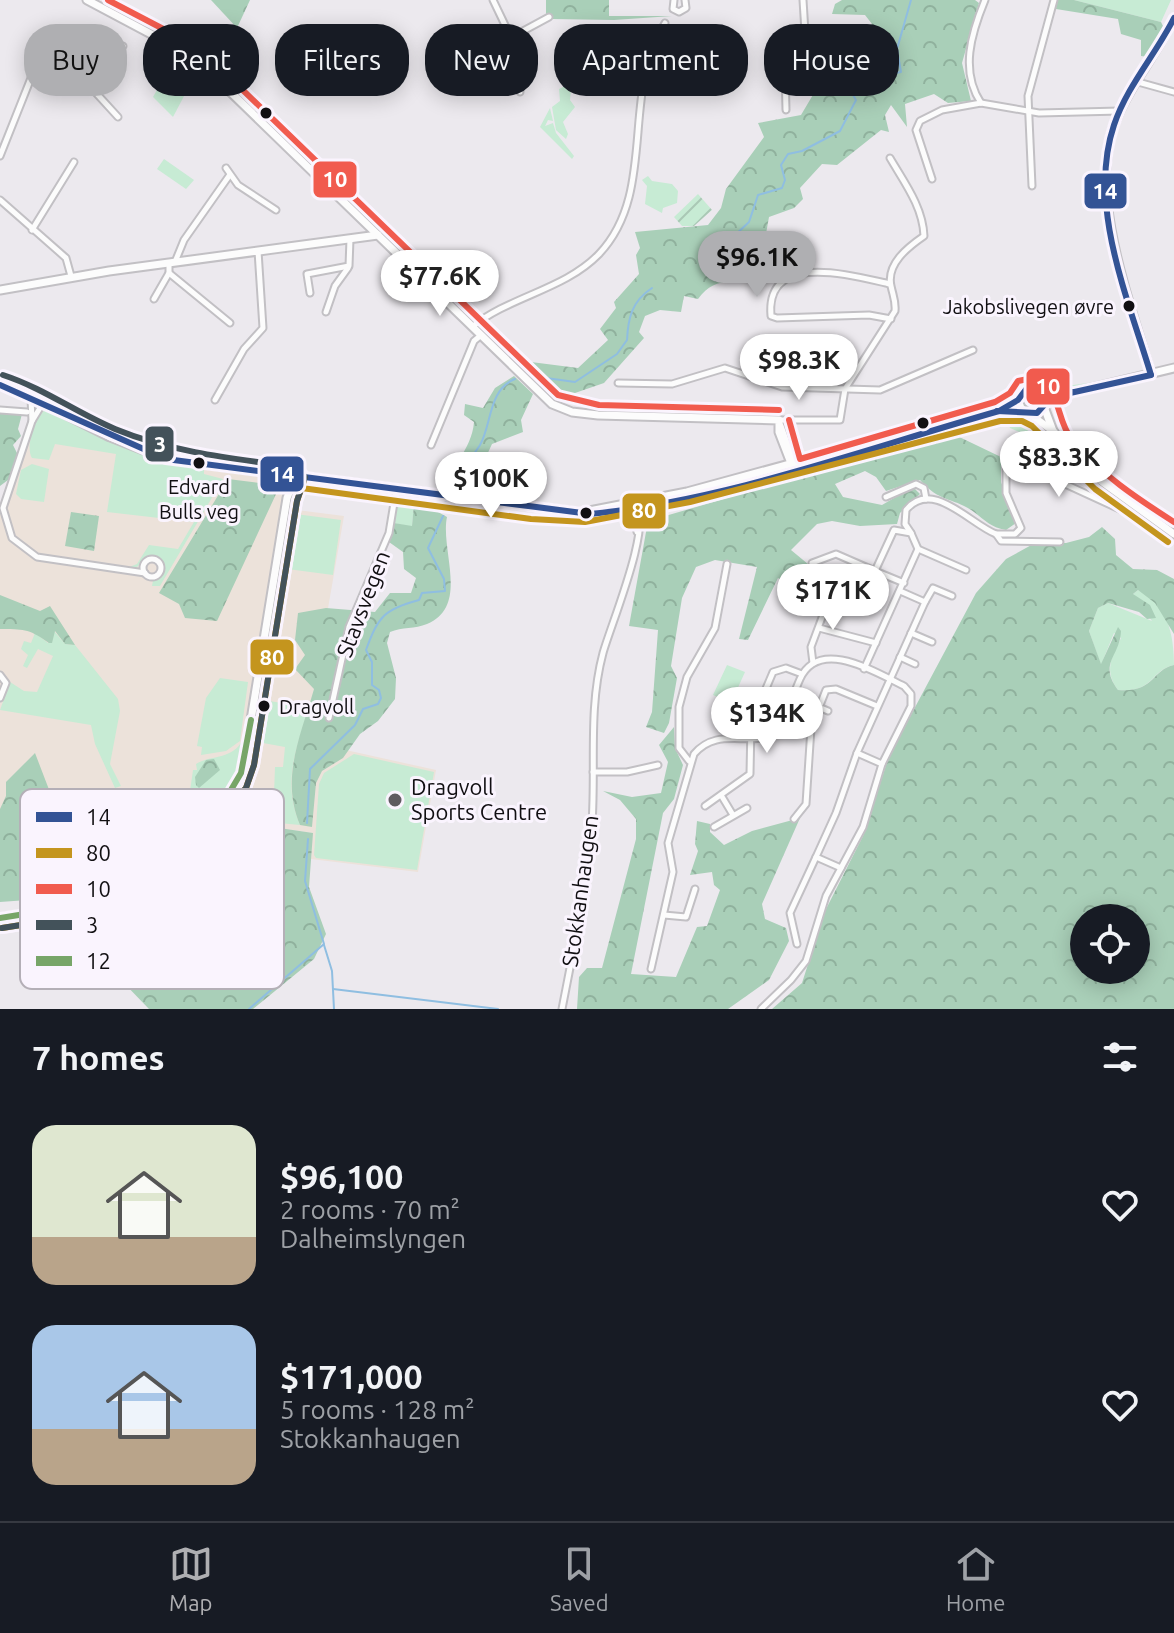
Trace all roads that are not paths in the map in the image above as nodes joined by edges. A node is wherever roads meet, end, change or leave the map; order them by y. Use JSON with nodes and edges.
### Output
{"nodes":[{"id":1,"x":87,"y":0,"type":"edge"},
{"id":2,"x":493,"y":0,"type":"edge"},
{"id":3,"x":674,"y":0,"type":"edge"},
{"id":4,"x":685,"y":0,"type":"edge"},
{"id":5,"x":803,"y":0,"type":"edge"},
{"id":6,"x":985,"y":0,"type":"edge"},
{"id":7,"x":1054,"y":0,"type":"edge"},
{"id":8,"x":549,"y":17,"type":"dead end"},
{"id":9,"x":665,"y":23,"type":"dead end"},
{"id":10,"x":505,"y":24,"type":"edge"},
{"id":11,"x":536,"y":24,"type":"edge"},
{"id":12,"x":1173,"y":24,"type":"edge"},
{"id":13,"x":1138,"y":82,"type":"junction"},
{"id":14,"x":1174,"y":92,"type":"edge"},
{"id":15,"x":24,"y":96,"type":"edge"},
{"id":16,"x":99,"y":96,"type":"edge"},
{"id":17,"x":981,"y":103,"type":"junction"},
{"id":18,"x":786,"y":110,"type":"dead end"},
{"id":19,"x":1120,"y":111,"type":"junction"},
{"id":20,"x":1026,"y":112,"type":"junction"},
{"id":21,"x":118,"y":117,"type":"dead end"},
{"id":22,"x":0,"y":156,"type":"edge"},
{"id":23,"x":890,"y":158,"type":"dead end"},
{"id":24,"x":74,"y":162,"type":"dead end"},
{"id":25,"x":226,"y":168,"type":"dead end"},
{"id":26,"x":229,"y":176,"type":"junction"},
{"id":27,"x":932,"y":179,"type":"dead end"},
{"id":28,"x":1032,"y":186,"type":"dead end"},
{"id":29,"x":0,"y":200,"type":"edge"},
{"id":30,"x":276,"y":210,"type":"dead end"},
{"id":31,"x":32,"y":230,"type":"junction"},
{"id":32,"x":378,"y":235,"type":"junction"},
{"id":33,"x":350,"y":239,"type":"junction"},
{"id":34,"x":258,"y":251,"type":"junction"},
{"id":35,"x":172,"y":263,"type":"junction"},
{"id":36,"x":348,"y":267,"type":"junction"},
{"id":37,"x":169,"y":273,"type":"junction"},
{"id":38,"x":71,"y":276,"type":"junction"},
{"id":39,"x":890,"y":284,"type":"junction"},
{"id":40,"x":0,"y":290,"type":"edge"},
{"id":41,"x":310,"y":293,"type":"dead end"},
{"id":42,"x":154,"y":299,"type":"dead end"},
{"id":43,"x":326,"y":312,"type":"dead end"},
{"id":44,"x":891,"y":319,"type":"junction"},
{"id":45,"x":230,"y":323,"type":"dead end"},
{"id":46,"x":472,"y":327,"type":"junction"},
{"id":47,"x":480,"y":336,"type":"junction"},
{"id":48,"x":973,"y":350,"type":"dead end"},
{"id":49,"x":1174,"y":368,"type":"edge"},
{"id":50,"x":1151,"y":375,"type":"junction"},
{"id":51,"x":618,"y":383,"type":"dead end"},
{"id":52,"x":0,"y":385,"type":"edge"},
{"id":53,"x":845,"y":389,"type":"junction"},
{"id":54,"x":1042,"y":390,"type":"junction"},
{"id":55,"x":1070,"y":393,"type":"junction"},
{"id":56,"x":31,"y":397,"type":"junction"},
{"id":57,"x":215,"y":400,"type":"dead end"},
{"id":58,"x":1018,"y":400,"type":"junction"},
{"id":59,"x":43,"y":403,"type":"junction"},
{"id":60,"x":1045,"y":405,"type":"junction"},
{"id":61,"x":0,"y":410,"type":"edge"},
{"id":62,"x":999,"y":411,"type":"junction"},
{"id":63,"x":1024,"y":411,"type":"junction"},
{"id":64,"x":27,"y":412,"type":"dead end"},
{"id":65,"x":1033,"y":414,"type":"junction"},
{"id":66,"x":32,"y":421,"type":"junction"},
{"id":67,"x":780,"y":423,"type":"junction"},
{"id":68,"x":1053,"y":431,"type":"junction"},
{"id":69,"x":782,"y":443,"type":"junction"},
{"id":70,"x":431,"y":445,"type":"dead end"},
{"id":71,"x":792,"y":467,"type":"junction"},
{"id":72,"x":772,"y":470,"type":"junction"},
{"id":73,"x":291,"y":476,"type":"junction"},
{"id":74,"x":396,"y":491,"type":"junction"},
{"id":75,"x":886,"y":497,"type":"dead end"},
{"id":76,"x":926,"y":499,"type":"junction"},
{"id":77,"x":637,"y":507,"type":"junction"},
{"id":78,"x":1126,"y":512,"type":"dead end"},
{"id":79,"x":911,"y":533,"type":"junction"},
{"id":80,"x":996,"y":534,"type":"junction"},
{"id":81,"x":1174,"y":534,"type":"edge"},
{"id":82,"x":1060,"y":542,"type":"dead end"},
{"id":83,"x":918,"y":549,"type":"junction"},
{"id":84,"x":812,"y":563,"type":"dead end"},
{"id":85,"x":727,"y":564,"type":"dead end"},
{"id":86,"x":966,"y":570,"type":"dead end"},
{"id":87,"x":875,"y":571,"type":"junction"},
{"id":88,"x":145,"y":573,"type":"dead end"},
{"id":89,"x":904,"y":583,"type":"junction"},
{"id":90,"x":900,"y":591,"type":"junction"},
{"id":91,"x":952,"y":596,"type":"dead end"},
{"id":92,"x":925,"y":602,"type":"junction"},
{"id":93,"x":827,"y":604,"type":"dead end"},
{"id":94,"x":819,"y":628,"type":"junction"},
{"id":95,"x":911,"y":633,"type":"junction"},
{"id":96,"x":932,"y":642,"type":"dead end"},
{"id":97,"x":876,"y":643,"type":"junction"},
{"id":98,"x":900,"y":657,"type":"junction"},
{"id":99,"x":813,"y":663,"type":"junction"},
{"id":100,"x":915,"y":664,"type":"dead end"},
{"id":101,"x":864,"y":669,"type":"junction"},
{"id":102,"x":802,"y":674,"type":"junction"},
{"id":103,"x":0,"y":675,"type":"edge"},
{"id":104,"x":889,"y":679,"type":"junction"},
{"id":105,"x":793,"y":696,"type":"junction"},
{"id":106,"x":0,"y":698,"type":"edge"},
{"id":107,"x":877,"y":706,"type":"junction"},
{"id":108,"x":817,"y":707,"type":"junction"},
{"id":109,"x":828,"y":711,"type":"dead end"},
{"id":110,"x":329,"y":718,"type":"dead end"},
{"id":111,"x":753,"y":738,"type":"junction"},
{"id":112,"x":857,"y":753,"type":"junction"},
{"id":113,"x":689,"y":761,"type":"junction"},
{"id":114,"x":882,"y":764,"type":"junction"},
{"id":115,"x":658,"y":765,"type":"dead end"},
{"id":116,"x":593,"y":772,"type":"junction"},
{"id":117,"x":233,"y":789,"type":"edge"},
{"id":118,"x":721,"y":795,"type":"junction"},
{"id":119,"x":705,"y":806,"type":"dead end"},
{"id":120,"x":747,"y":808,"type":"dead end"},
{"id":121,"x":733,"y":815,"type":"junction"},
{"id":122,"x":794,"y":819,"type":"dead end"},
{"id":123,"x":714,"y":827,"type":"dead end"},
{"id":124,"x":816,"y":857,"type":"junction"},
{"id":125,"x":841,"y":868,"type":"junction"},
{"id":126,"x":695,"y":889,"type":"dead end"},
{"id":127,"x":20,"y":915,"type":"edge"},
{"id":128,"x":664,"y":915,"type":"junction"},
{"id":129,"x":0,"y":918,"type":"edge"},
{"id":130,"x":797,"y":944,"type":"dead end"},
{"id":131,"x":651,"y":969,"type":"dead end"},
{"id":132,"x":562,"y":1009,"type":"edge"},
{"id":133,"x":761,"y":1009,"type":"edge"}],
"edges":[{"from":1,"to":32,"type":"street"},
{"from":2,"to":10,"type":"street"},
{"from":3,"to":4,"type":"street"},
{"from":5,"to":18,"type":"street"},
{"from":6,"to":17,"type":"street"},
{"from":7,"to":20,"type":"street"},
{"from":8,"to":11,"type":"street"},
{"from":9,"to":46,"type":"street"},
{"from":12,"to":13,"type":"street"},
{"from":13,"to":14,"type":"street"},
{"from":13,"to":19,"type":"street"},
{"from":15,"to":22,"type":"street"},
{"from":16,"to":21,"type":"street"},
{"from":17,"to":20,"type":"street"},
{"from":17,"to":27,"type":"street"},
{"from":19,"to":20,"type":"street"},
{"from":19,"to":50,"type":"street"},
{"from":20,"to":28,"type":"street"},
{"from":23,"to":39,"type":"street"},
{"from":24,"to":31,"type":"street"},
{"from":25,"to":26,"type":"street"},
{"from":26,"to":30,"type":"street"},
{"from":26,"to":35,"type":"street"},
{"from":29,"to":31,"type":"street"},
{"from":31,"to":38,"type":"street"},
{"from":32,"to":33,"type":"street"},
{"from":32,"to":46,"type":"street"},
{"from":33,"to":34,"type":"street"},
{"from":33,"to":36,"type":"street"},
{"from":34,"to":35,"type":"street"},
{"from":34,"to":57,"type":"street"},
{"from":35,"to":37,"type":"street"},
{"from":35,"to":38,"type":"street"},
{"from":36,"to":41,"type":"street"},
{"from":36,"to":43,"type":"street"},
{"from":37,"to":42,"type":"street"},
{"from":37,"to":45,"type":"street"},
{"from":38,"to":40,"type":"street"},
{"from":39,"to":44,"type":"street"},
{"from":39,"to":44,"type":"street"},
{"from":44,"to":53,"type":"street"},
{"from":46,"to":47,"type":"street"},
{"from":47,"to":67,"type":"street"},
{"from":47,"to":70,"type":"street"},
{"from":48,"to":53,"type":"street"},
{"from":49,"to":50,"type":"street"},
{"from":50,"to":55,"type":"street"},
{"from":51,"to":53,"type":"street"},
{"from":52,"to":56,"type":"street"},
{"from":53,"to":67,"type":"street"},
{"from":54,"to":55,"type":"street"},
{"from":54,"to":58,"type":"street"},
{"from":54,"to":60,"type":"street"},
{"from":55,"to":60,"type":"street"},
{"from":56,"to":59,"type":"street"},
{"from":56,"to":66,"type":"street"},
{"from":58,"to":62,"type":"street"},
{"from":58,"to":63,"type":"street"},
{"from":59,"to":66,"type":"street"},
{"from":59,"to":73,"type":"street"},
{"from":60,"to":65,"type":"street"},
{"from":60,"to":68,"type":"street"},
{"from":61,"to":64,"type":"street"},
{"from":62,"to":63,"type":"street"},
{"from":62,"to":71,"type":"street"},
{"from":63,"to":65,"type":"street"},
{"from":65,"to":68,"type":"street"},
{"from":66,"to":88,"type":"street"},
{"from":67,"to":69,"type":"street"},
{"from":67,"to":71,"type":"street"},
{"from":68,"to":81,"type":"street"},
{"from":69,"to":71,"type":"street"},
{"from":69,"to":72,"type":"street"},
{"from":71,"to":72,"type":"street"},
{"from":71,"to":77,"type":"street"},
{"from":72,"to":77,"type":"street"},
{"from":73,"to":74,"type":"street"},
{"from":73,"to":117,"type":"street"},
{"from":74,"to":77,"type":"street"},
{"from":74,"to":110,"type":"street","name":"Stavsvegen"},
{"from":75,"to":76,"type":"street"},
{"from":76,"to":79,"type":"street"},
{"from":76,"to":80,"type":"street"},
{"from":77,"to":116,"type":"street","name":"Stokkanhaugen"},
{"from":78,"to":80,"type":"street"},
{"from":79,"to":83,"type":"street"},
{"from":79,"to":87,"type":"street"},
{"from":80,"to":82,"type":"street"},
{"from":83,"to":86,"type":"street"},
{"from":83,"to":89,"type":"street"},
{"from":84,"to":87,"type":"street"},
{"from":85,"to":113,"type":"street"},
{"from":87,"to":89,"type":"street"},
{"from":89,"to":90,"type":"street"},
{"from":90,"to":92,"type":"street"},
{"from":90,"to":97,"type":"street"},
{"from":91,"to":92,"type":"street"},
{"from":92,"to":95,"type":"street"},
{"from":93,"to":94,"type":"street"},
{"from":94,"to":97,"type":"street"},
{"from":94,"to":99,"type":"street"},
{"from":95,"to":96,"type":"street"},
{"from":95,"to":98,"type":"street"},
{"from":97,"to":101,"type":"street"},
{"from":98,"to":100,"type":"street"},
{"from":98,"to":104,"type":"street"},
{"from":99,"to":101,"type":"street"},
{"from":99,"to":102,"type":"street"},
{"from":101,"to":104,"type":"street"},
{"from":102,"to":105,"type":"street"},
{"from":102,"to":111,"type":"street"},
{"from":103,"to":106,"type":"street"},
{"from":104,"to":107,"type":"street"},
{"from":104,"to":114,"type":"street"},
{"from":105,"to":108,"type":"street"},
{"from":105,"to":111,"type":"street"},
{"from":107,"to":108,"type":"street"},
{"from":107,"to":112,"type":"street"},
{"from":108,"to":109,"type":"street"},
{"from":108,"to":122,"type":"street"},
{"from":111,"to":113,"type":"street"},
{"from":111,"to":118,"type":"street"},
{"from":112,"to":114,"type":"street"},
{"from":112,"to":124,"type":"street"},
{"from":113,"to":128,"type":"street"},
{"from":114,"to":125,"type":"street"},
{"from":115,"to":116,"type":"street"},
{"from":116,"to":132,"type":"street","name":"Stokkanhaugen"},
{"from":118,"to":119,"type":"street"},
{"from":118,"to":121,"type":"street"},
{"from":120,"to":121,"type":"street"},
{"from":121,"to":123,"type":"street"},
{"from":124,"to":125,"type":"street"},
{"from":124,"to":130,"type":"street"},
{"from":125,"to":133,"type":"street"},
{"from":126,"to":128,"type":"street"},
{"from":127,"to":129,"type":"street"},
{"from":128,"to":131,"type":"street"}]}
